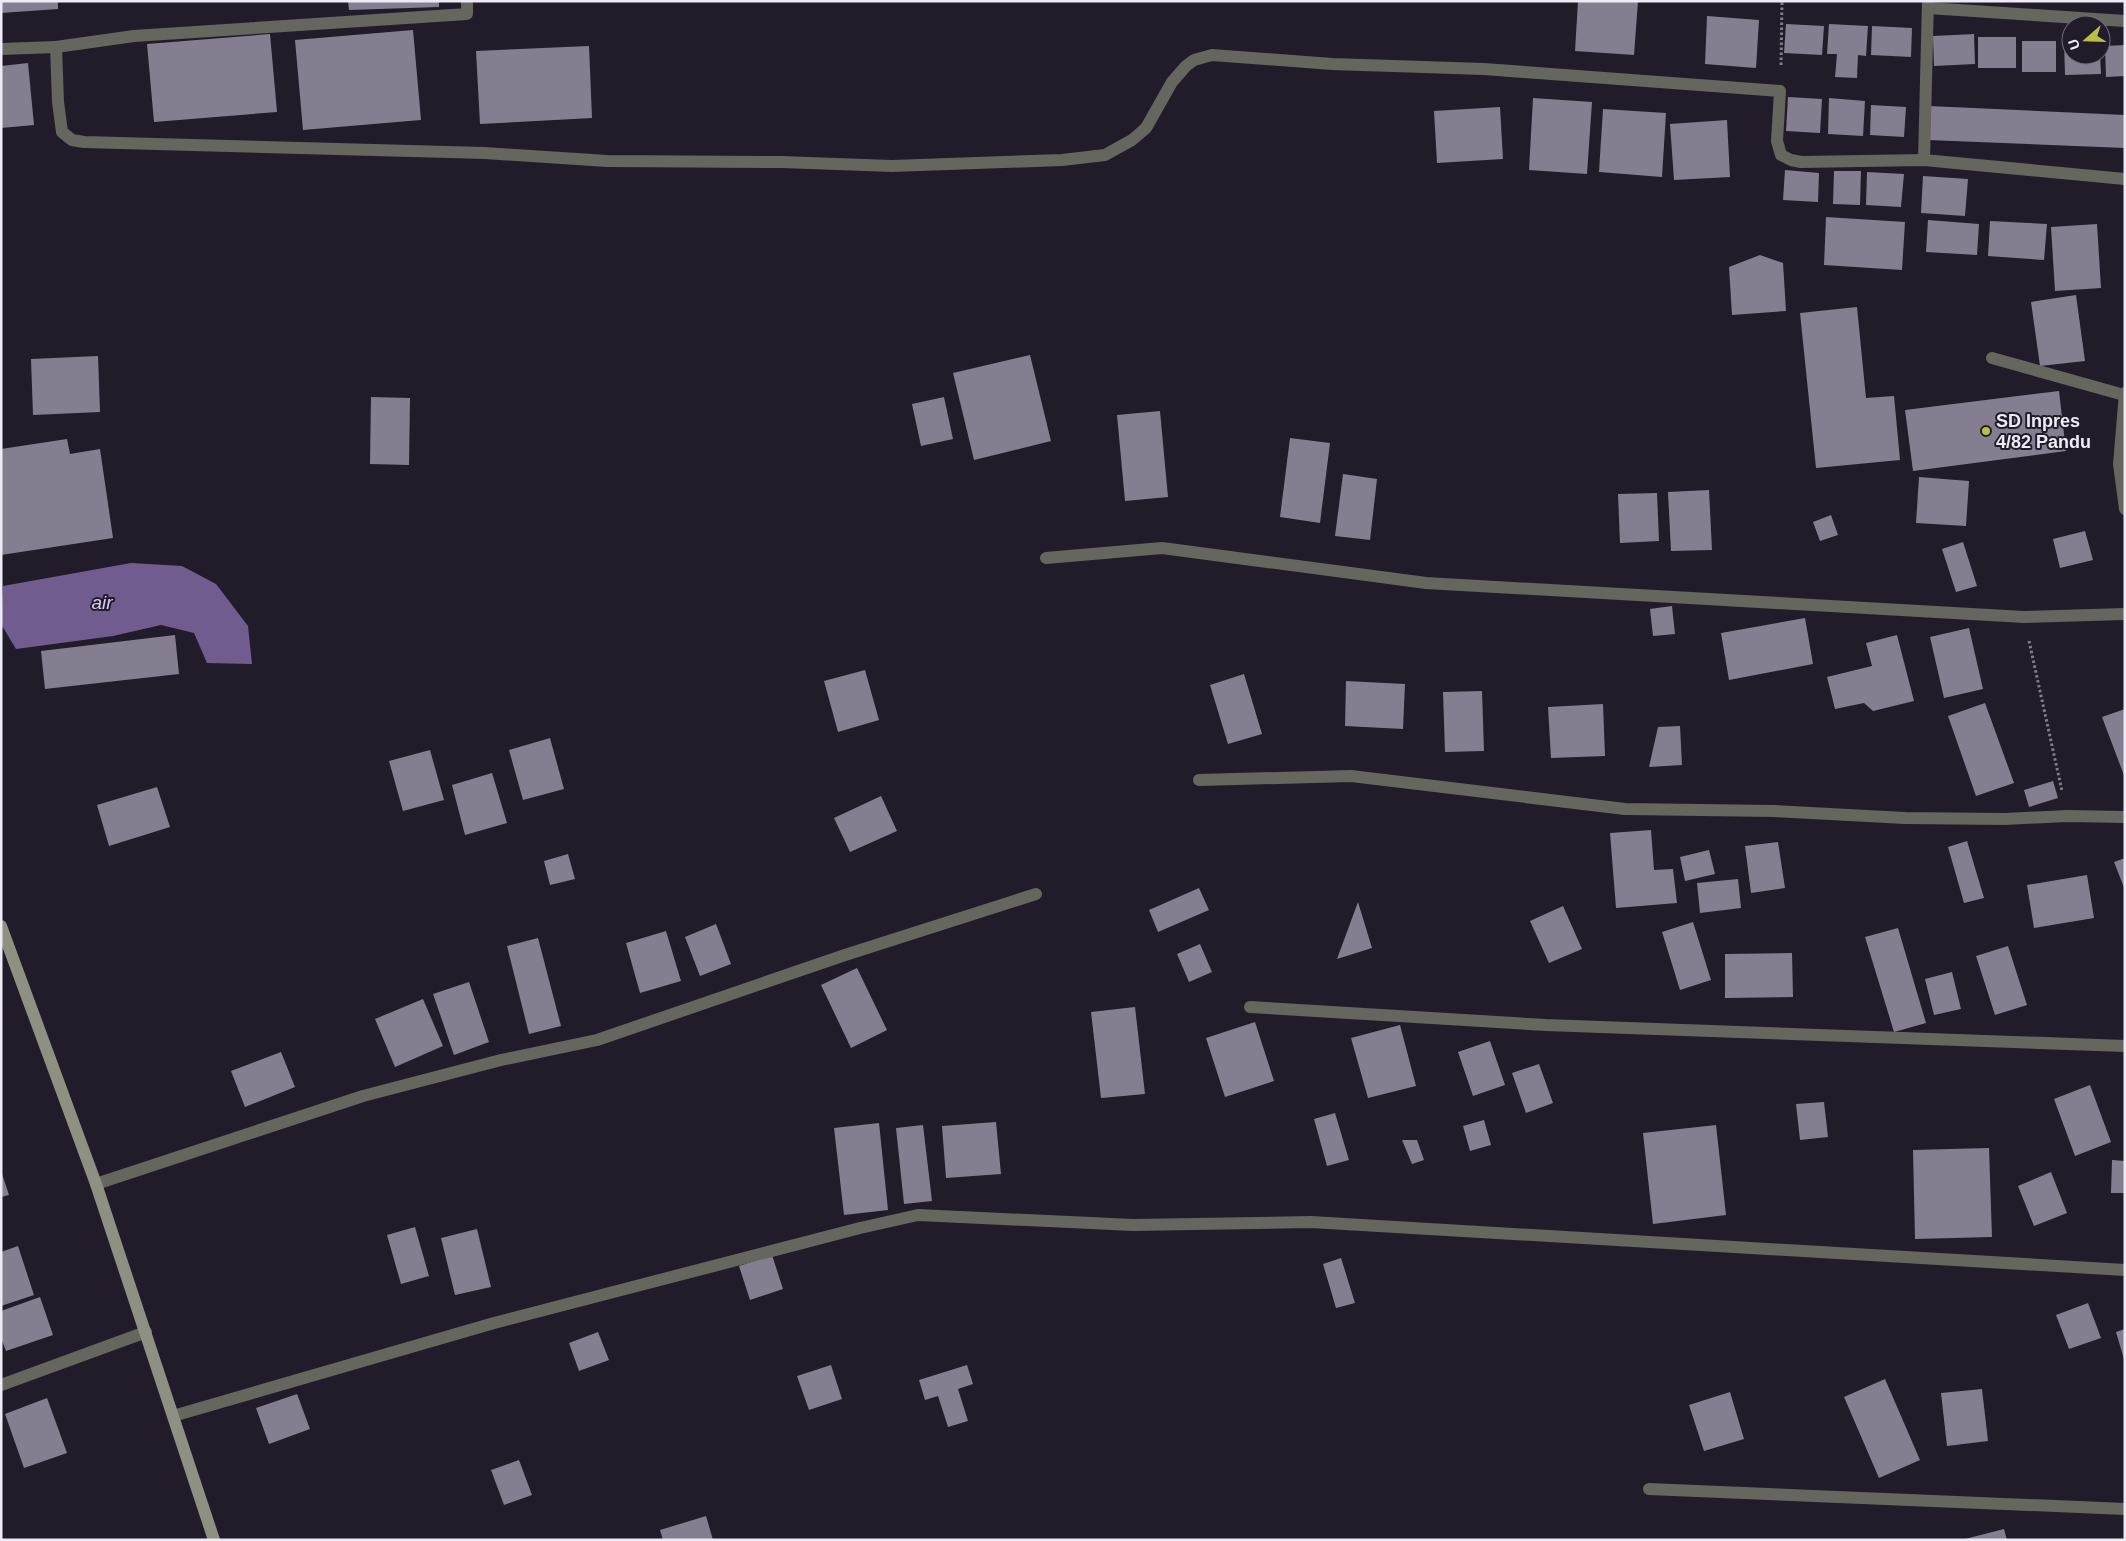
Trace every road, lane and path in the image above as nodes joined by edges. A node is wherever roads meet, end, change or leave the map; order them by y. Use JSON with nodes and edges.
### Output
{"nodes":[{"id":1,"x":467,"y":1,"type":"edge"},
{"id":2,"x":1782,"y":1,"type":"edge"},
{"id":3,"x":1928,"y":5,"type":"edge"},
{"id":4,"x":2125,"y":21,"type":"edge"},
{"id":5,"x":56,"y":47,"type":"junction"},
{"id":6,"x":1,"y":49,"type":"edge"},
{"id":7,"x":1780,"y":91,"type":"junction"},
{"id":8,"x":1924,"y":160,"type":"junction"},
{"id":9,"x":2125,"y":178,"type":"edge"},
{"id":10,"x":1992,"y":358,"type":"dead end"},
{"id":11,"x":2124,"y":394,"type":"edge"},
{"id":12,"x":2125,"y":508,"type":"edge"},
{"id":13,"x":1046,"y":558,"type":"dead end"},
{"id":14,"x":2125,"y":614,"type":"edge"},
{"id":15,"x":2024,"y":616,"type":"junction"},
{"id":16,"x":1199,"y":780,"type":"dead end"},
{"id":17,"x":2067,"y":816,"type":"junction"},
{"id":18,"x":2125,"y":817,"type":"edge"},
{"id":19,"x":1036,"y":894,"type":"dead end"},
{"id":20,"x":2,"y":928,"type":"edge"},
{"id":21,"x":1250,"y":1007,"type":"dead end"},
{"id":22,"x":2125,"y":1046,"type":"edge"},
{"id":23,"x":96,"y":1184,"type":"junction"},
{"id":24,"x":2125,"y":1270,"type":"edge"},
{"id":25,"x":146,"y":1332,"type":"junction"},
{"id":26,"x":1,"y":1385,"type":"edge"},
{"id":27,"x":173,"y":1416,"type":"junction"},
{"id":28,"x":1649,"y":1489,"type":"dead end"},
{"id":29,"x":2125,"y":1509,"type":"edge"},
{"id":30,"x":214,"y":1540,"type":"edge"}],
"edges":[{"from":1,"to":5,"type":"street"},
{"from":2,"to":7,"type":"path"},
{"from":3,"to":4,"type":"street"},
{"from":3,"to":8,"type":"street"},
{"from":5,"to":6,"type":"street"},
{"from":5,"to":7,"type":"street"},
{"from":7,"to":8,"type":"street"},
{"from":8,"to":9,"type":"street"},
{"from":10,"to":11,"type":"street"},
{"from":11,"to":12,"type":"street"},
{"from":13,"to":15,"type":"street"},
{"from":14,"to":15,"type":"street"},
{"from":15,"to":17,"type":"path"},
{"from":16,"to":17,"type":"street"},
{"from":17,"to":18,"type":"street"},
{"from":19,"to":23,"type":"street"},
{"from":20,"to":23,"type":"main road"},
{"from":21,"to":22,"type":"street"},
{"from":23,"to":25,"type":"main road"},
{"from":24,"to":27,"type":"street"},
{"from":25,"to":26,"type":"street"},
{"from":25,"to":27,"type":"main road"},
{"from":27,"to":30,"type":"main road"},
{"from":28,"to":29,"type":"street"}]}
